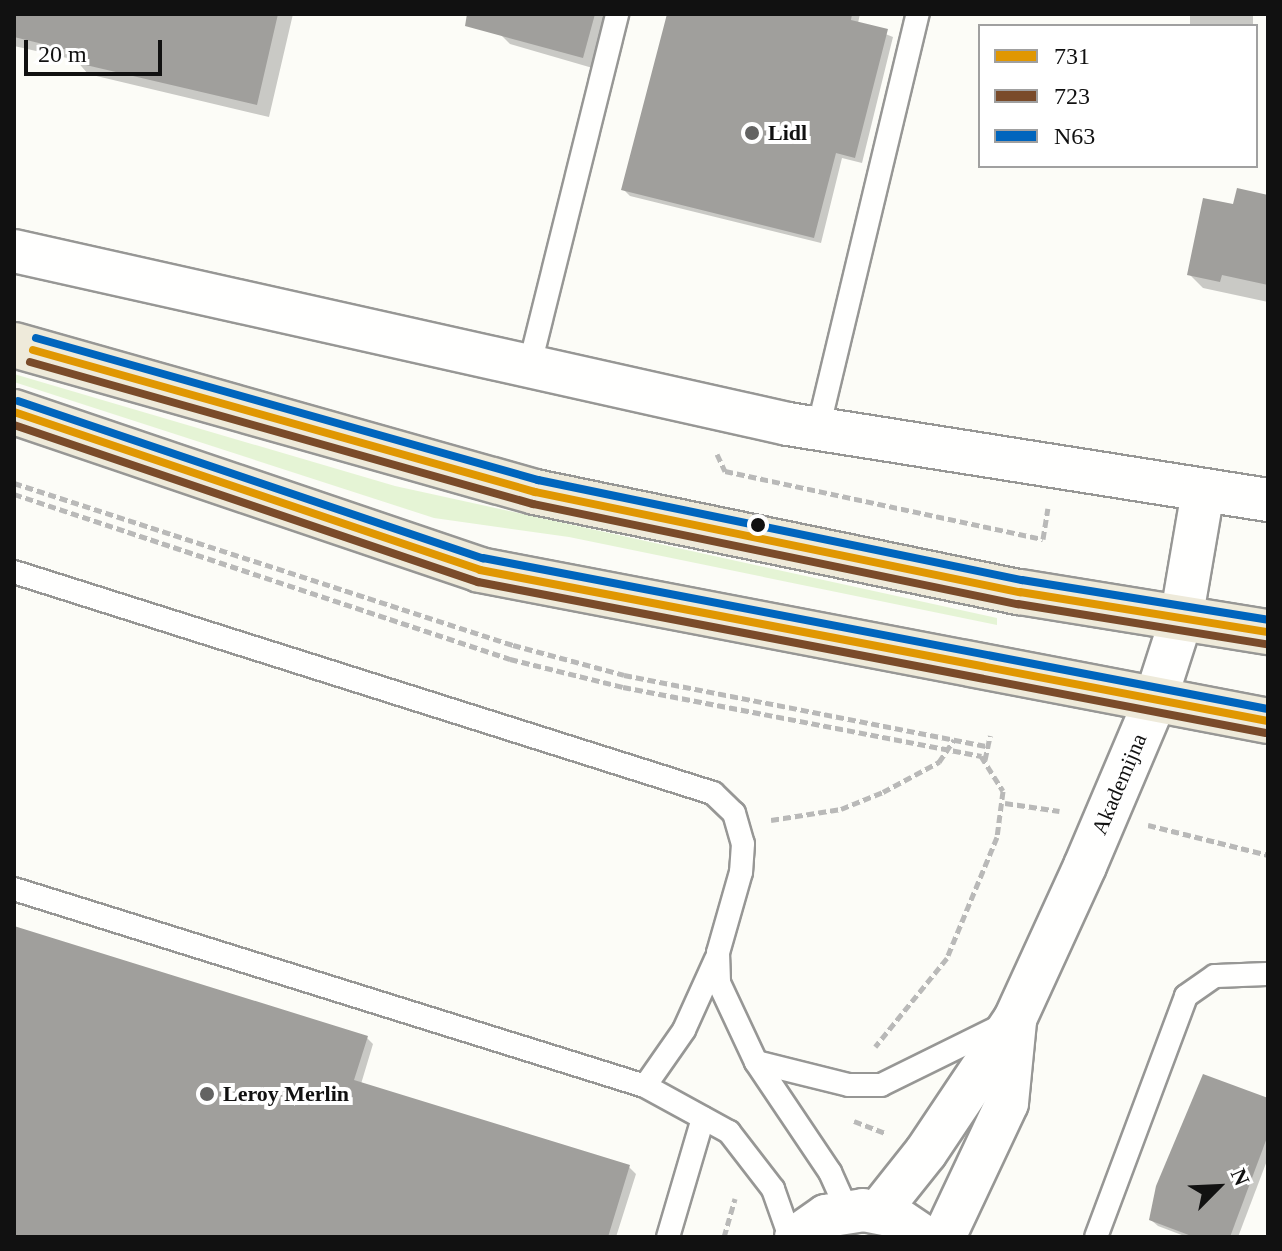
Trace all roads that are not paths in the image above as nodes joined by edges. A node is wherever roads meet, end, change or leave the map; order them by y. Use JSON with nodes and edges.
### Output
{"nodes":[{"id":1,"x":617,"y":14,"type":"edge"},
{"id":2,"x":918,"y":14,"type":"edge"},
{"id":3,"x":14,"y":251,"type":"edge"},
{"id":4,"x":14,"y":345,"type":"edge"},
{"id":5,"x":529,"y":368,"type":"junction"},
{"id":6,"x":14,"y":412,"type":"edge"},
{"id":7,"x":818,"y":429,"type":"junction"},
{"id":8,"x":1203,"y":491,"type":"junction"},
{"id":9,"x":1268,"y":500,"type":"edge"},
{"id":10,"x":14,"y":572,"type":"edge"},
{"id":11,"x":1181,"y":620,"type":"junction"},
{"id":12,"x":1268,"y":632,"type":"edge"},
{"id":13,"x":1155,"y":701,"type":"junction"},
{"id":14,"x":1268,"y":721,"type":"edge"},
{"id":15,"x":14,"y":889,"type":"edge"},
{"id":16,"x":718,"y":953,"type":"junction"},
{"id":17,"x":1268,"y":974,"type":"edge"},
{"id":18,"x":1015,"y":1019,"type":"junction"},
{"id":19,"x":756,"y":1062,"type":"junction"},
{"id":20,"x":645,"y":1086,"type":"junction"},
{"id":21,"x":703,"y":1118,"type":"junction"},
{"id":22,"x":863,"y":1211,"type":"junction"},
{"id":23,"x":668,"y":1237,"type":"edge"},
{"id":24,"x":790,"y":1237,"type":"edge"},
{"id":25,"x":796,"y":1237,"type":"edge"},
{"id":26,"x":924,"y":1237,"type":"edge"},
{"id":27,"x":944,"y":1237,"type":"edge"},
{"id":28,"x":1096,"y":1237,"type":"edge"}],
"edges":[{"from":1,"to":5,"type":"lane"},
{"from":2,"to":7,"type":"lane"},
{"from":3,"to":5,"type":"street"},
{"from":4,"to":11,"type":"main road"},
{"from":5,"to":7,"type":"street"},
{"from":6,"to":13,"type":"main road"},
{"from":7,"to":8,"type":"street"},
{"from":8,"to":9,"type":"street"},
{"from":8,"to":11,"type":"street","name":"Akademijna"},
{"from":10,"to":16,"type":"lane"},
{"from":11,"to":12,"type":"main road"},
{"from":11,"to":13,"type":"street","name":"Akademijna"},
{"from":13,"to":14,"type":"main road"},
{"from":13,"to":18,"type":"street","name":"Akademijna"},
{"from":15,"to":20,"type":"lane"},
{"from":16,"to":19,"type":"lane"},
{"from":16,"to":20,"type":"lane"},
{"from":17,"to":28,"type":"lane"},
{"from":18,"to":19,"type":"lane"},
{"from":18,"to":22,"type":"street","name":"Akademijna"},
{"from":18,"to":27,"type":"street","name":"Akademijna"},
{"from":19,"to":22,"type":"lane"},
{"from":20,"to":21,"type":"lane"},
{"from":21,"to":23,"type":"lane"},
{"from":21,"to":24,"type":"lane"},
{"from":22,"to":25,"type":"street"},
{"from":22,"to":26,"type":"street"}]}
